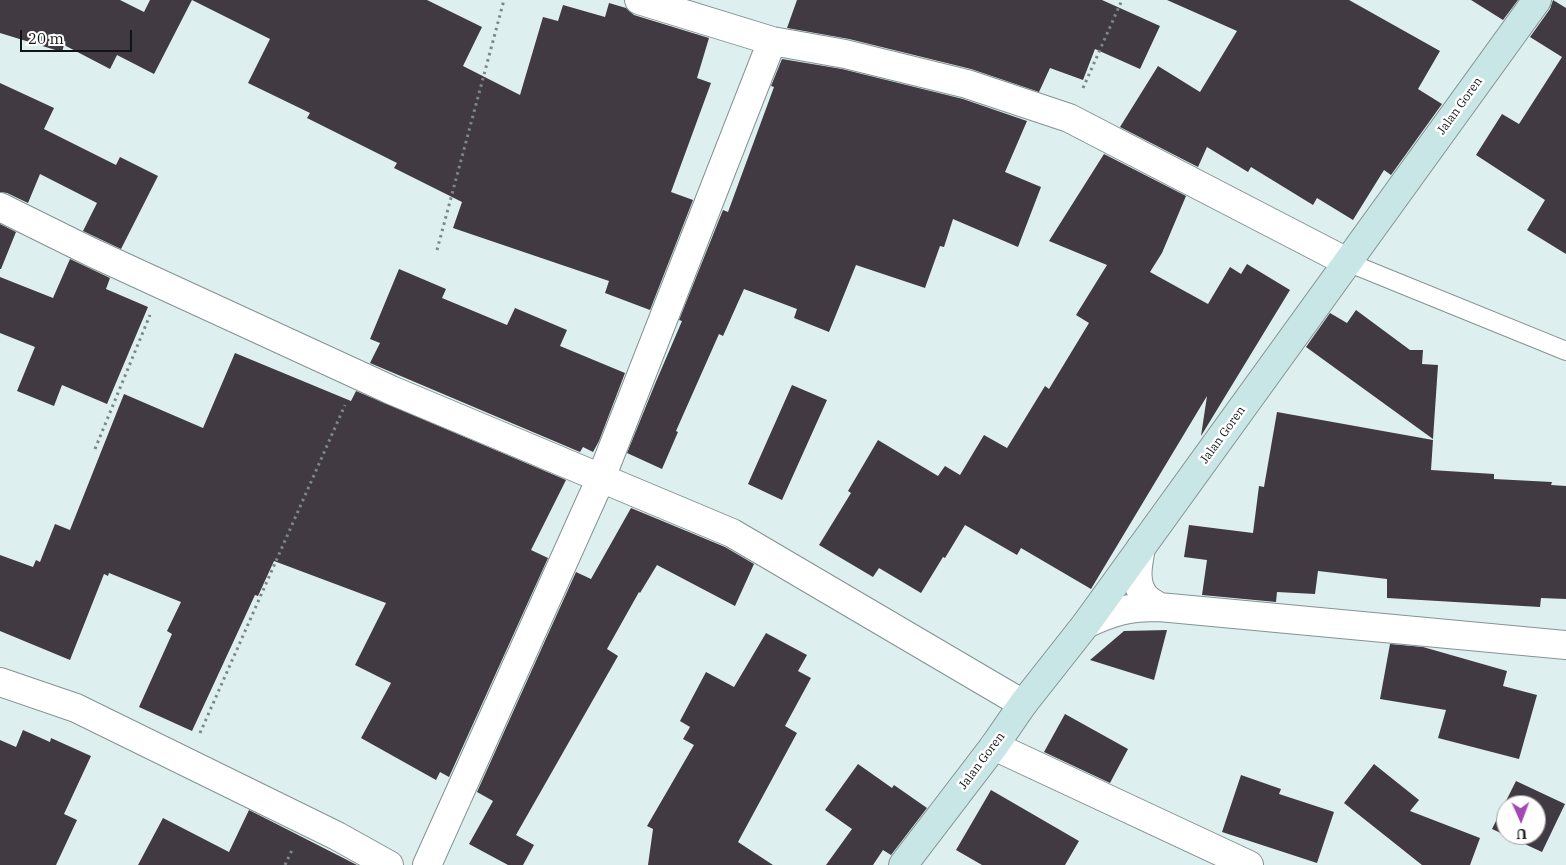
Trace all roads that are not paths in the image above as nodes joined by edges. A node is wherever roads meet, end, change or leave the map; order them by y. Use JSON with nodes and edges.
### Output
{"nodes":[{"id":1,"x":639,"y":0,"type":"edge"},
{"id":2,"x":1537,"y":0,"type":"edge"},
{"id":3,"x":772,"y":41,"type":"junction"},
{"id":4,"x":0,"y":207,"type":"edge"},
{"id":5,"x":1347,"y":262,"type":"junction"},
{"id":6,"x":1566,"y":351,"type":"edge"},
{"id":7,"x":601,"y":478,"type":"junction"},
{"id":8,"x":1141,"y":548,"type":"junction"},
{"id":9,"x":1159,"y":607,"type":"junction"},
{"id":10,"x":1086,"y":624,"type":"junction"},
{"id":11,"x":1566,"y":645,"type":"edge"},
{"id":12,"x":0,"y":682,"type":"edge"},
{"id":13,"x":1023,"y":704,"type":"junction"},
{"id":14,"x":994,"y":746,"type":"junction"},
{"id":15,"x":388,"y":865,"type":"edge"},
{"id":16,"x":427,"y":865,"type":"edge"},
{"id":17,"x":903,"y":865,"type":"edge"},
{"id":18,"x":1249,"y":865,"type":"edge"}],
"edges":[{"from":1,"to":3,"type":"street"},
{"from":2,"to":5,"type":"street","name":"Jalan Goren"},
{"from":3,"to":5,"type":"street"},
{"from":3,"to":7,"type":"street"},
{"from":4,"to":7,"type":"street"},
{"from":5,"to":6,"type":"lane"},
{"from":5,"to":8,"type":"street","name":"Jalan Goren"},
{"from":7,"to":13,"type":"street"},
{"from":7,"to":16,"type":"street"},
{"from":8,"to":9,"type":"street"},
{"from":8,"to":10,"type":"street","name":"Jalan Goren"},
{"from":9,"to":10,"type":"street"},
{"from":9,"to":11,"type":"street"},
{"from":10,"to":13,"type":"street","name":"Jalan Goren"},
{"from":12,"to":15,"type":"street"},
{"from":13,"to":14,"type":"street","name":"Jalan Goren"},
{"from":14,"to":17,"type":"street","name":"Jalan Goren"},
{"from":14,"to":18,"type":"street"}]}
